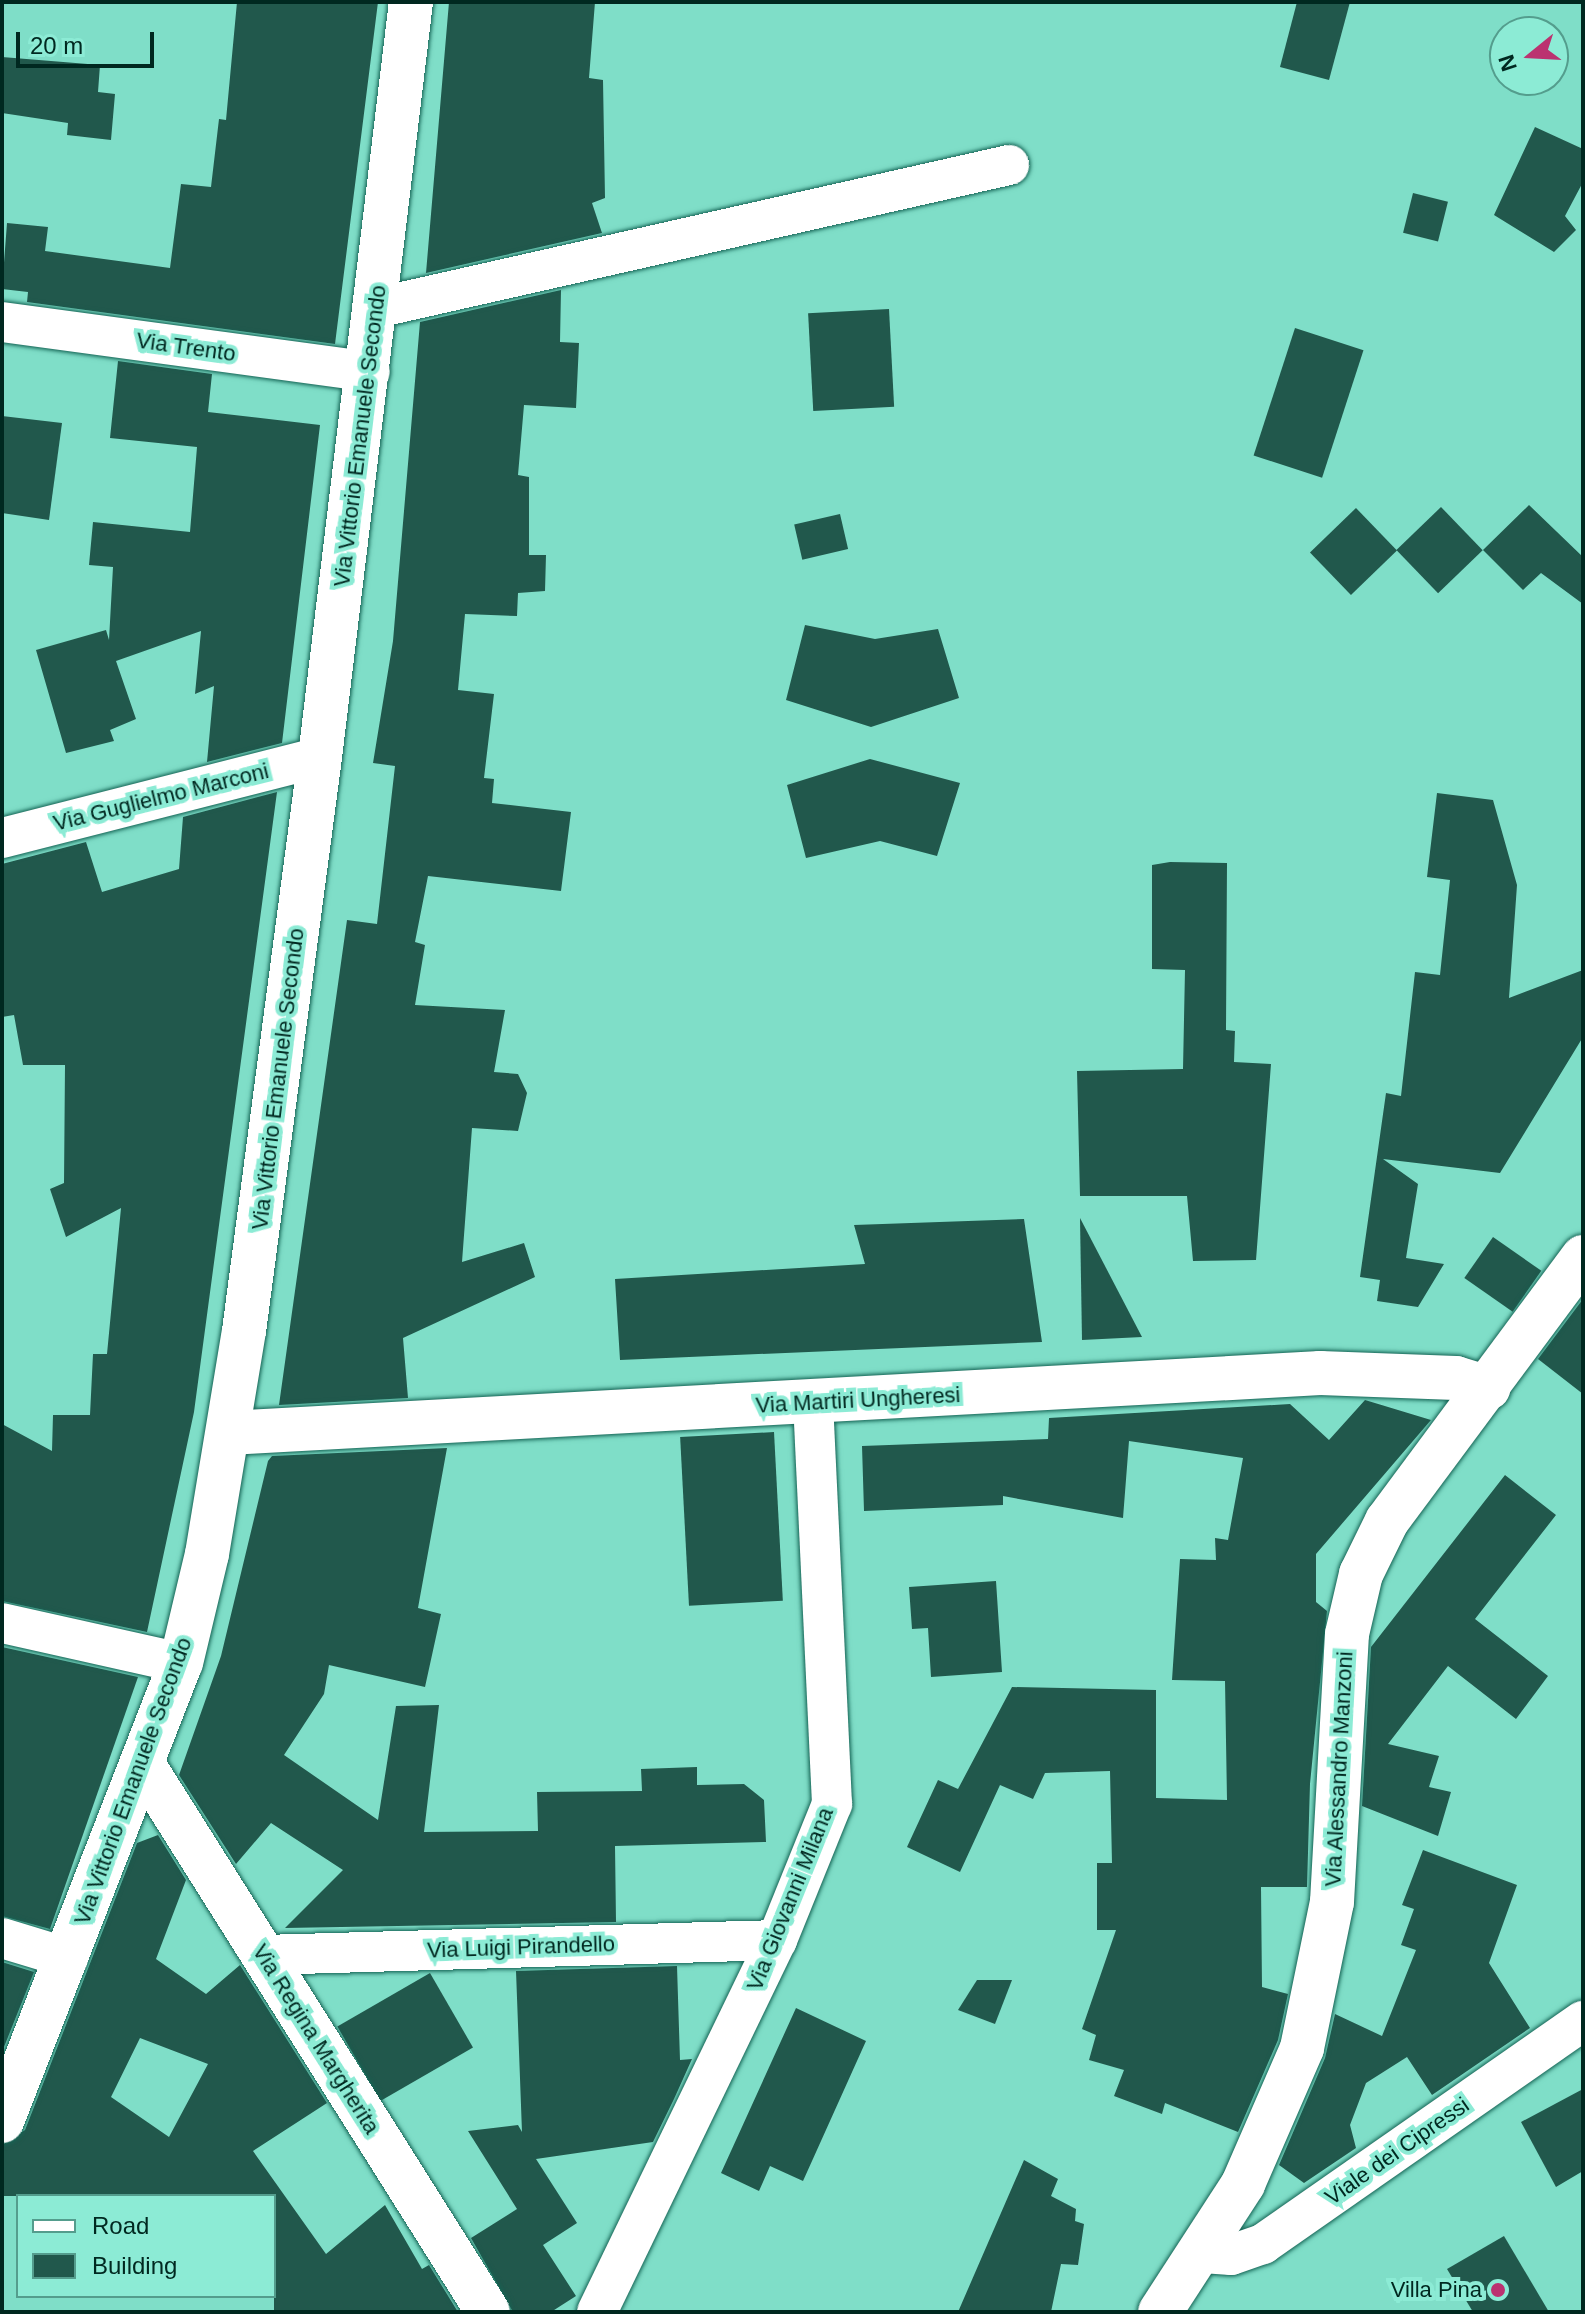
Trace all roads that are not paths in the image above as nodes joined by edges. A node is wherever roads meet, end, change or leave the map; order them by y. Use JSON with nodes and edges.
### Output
{"nodes":[{"id":1,"x":411,"y":2,"type":"edge"},
{"id":2,"x":1009,"y":165,"type":"dead end"},
{"id":3,"x":376,"y":308,"type":"junction"},
{"id":4,"x":2,"y":322,"type":"edge"},
{"id":5,"x":370,"y":372,"type":"junction"},
{"id":6,"x":320,"y":757,"type":"junction"},
{"id":7,"x":2,"y":838,"type":"edge"},
{"id":8,"x":1583,"y":1257,"type":"edge"},
{"id":9,"x":1488,"y":1388,"type":"junction"},
{"id":10,"x":813,"y":1403,"type":"junction"},
{"id":11,"x":228,"y":1433,"type":"junction"},
{"id":12,"x":2,"y":1623,"type":"edge"},
{"id":13,"x":181,"y":1663,"type":"junction"},
{"id":14,"x":144,"y":1766,"type":"junction"},
{"id":15,"x":2,"y":1938,"type":"edge"},
{"id":16,"x":777,"y":1940,"type":"junction"},
{"id":17,"x":264,"y":1955,"type":"junction"},
{"id":18,"x":68,"y":1958,"type":"junction"},
{"id":19,"x":1583,"y":2021,"type":"edge"},
{"id":20,"x":2,"y":2121,"type":"edge"},
{"id":21,"x":1203,"y":2253,"type":"junction"},
{"id":22,"x":488,"y":2312,"type":"edge"},
{"id":23,"x":597,"y":2312,"type":"edge"},
{"id":24,"x":1160,"y":2312,"type":"edge"}],
"edges":[{"from":1,"to":3,"type":"street","name":"Via Vittorio Emanuele Secondo"},
{"from":2,"to":3,"type":"street"},
{"from":3,"to":5,"type":"street","name":"Via Vittorio Emanuele Secondo"},
{"from":4,"to":5,"type":"street","name":"Via Trento"},
{"from":5,"to":6,"type":"street","name":"Via Vittorio Emanuele Secondo"},
{"from":6,"to":7,"type":"street","name":"Via Guglielmo Marconi"},
{"from":6,"to":11,"type":"street","name":"Via Vittorio Emanuele Secondo"},
{"from":8,"to":9,"type":"street","name":"Via Alessandro Manzoni"},
{"from":9,"to":10,"type":"street","name":"Via Martiri Ungheresi"},
{"from":9,"to":21,"type":"street","name":"Via Alessandro Manzoni"},
{"from":10,"to":11,"type":"street","name":"Via Martiri Ungheresi"},
{"from":10,"to":16,"type":"street","name":"Via Giovanni Milana"},
{"from":11,"to":13,"type":"street","name":"Via Vittorio Emanuele Secondo"},
{"from":12,"to":13,"type":"street"},
{"from":13,"to":14,"type":"street","name":"Via Vittorio Emanuele Secondo"},
{"from":14,"to":17,"type":"street","name":"Via Regina Margherita"},
{"from":14,"to":18,"type":"street","name":"Via Vittorio Emanuele Secondo"},
{"from":15,"to":18,"type":"street"},
{"from":16,"to":17,"type":"street","name":"Via Luigi Pirandello"},
{"from":16,"to":23,"type":"street","name":"Via Giovanni Milana"},
{"from":17,"to":22,"type":"street","name":"Via Regina Margherita"},
{"from":18,"to":20,"type":"street","name":"Via Vittorio Emanuele Secondo"},
{"from":19,"to":21,"type":"street","name":"Viale dei Cipressi"},
{"from":21,"to":24,"type":"street","name":"Via Alessandro Manzoni"}]}
